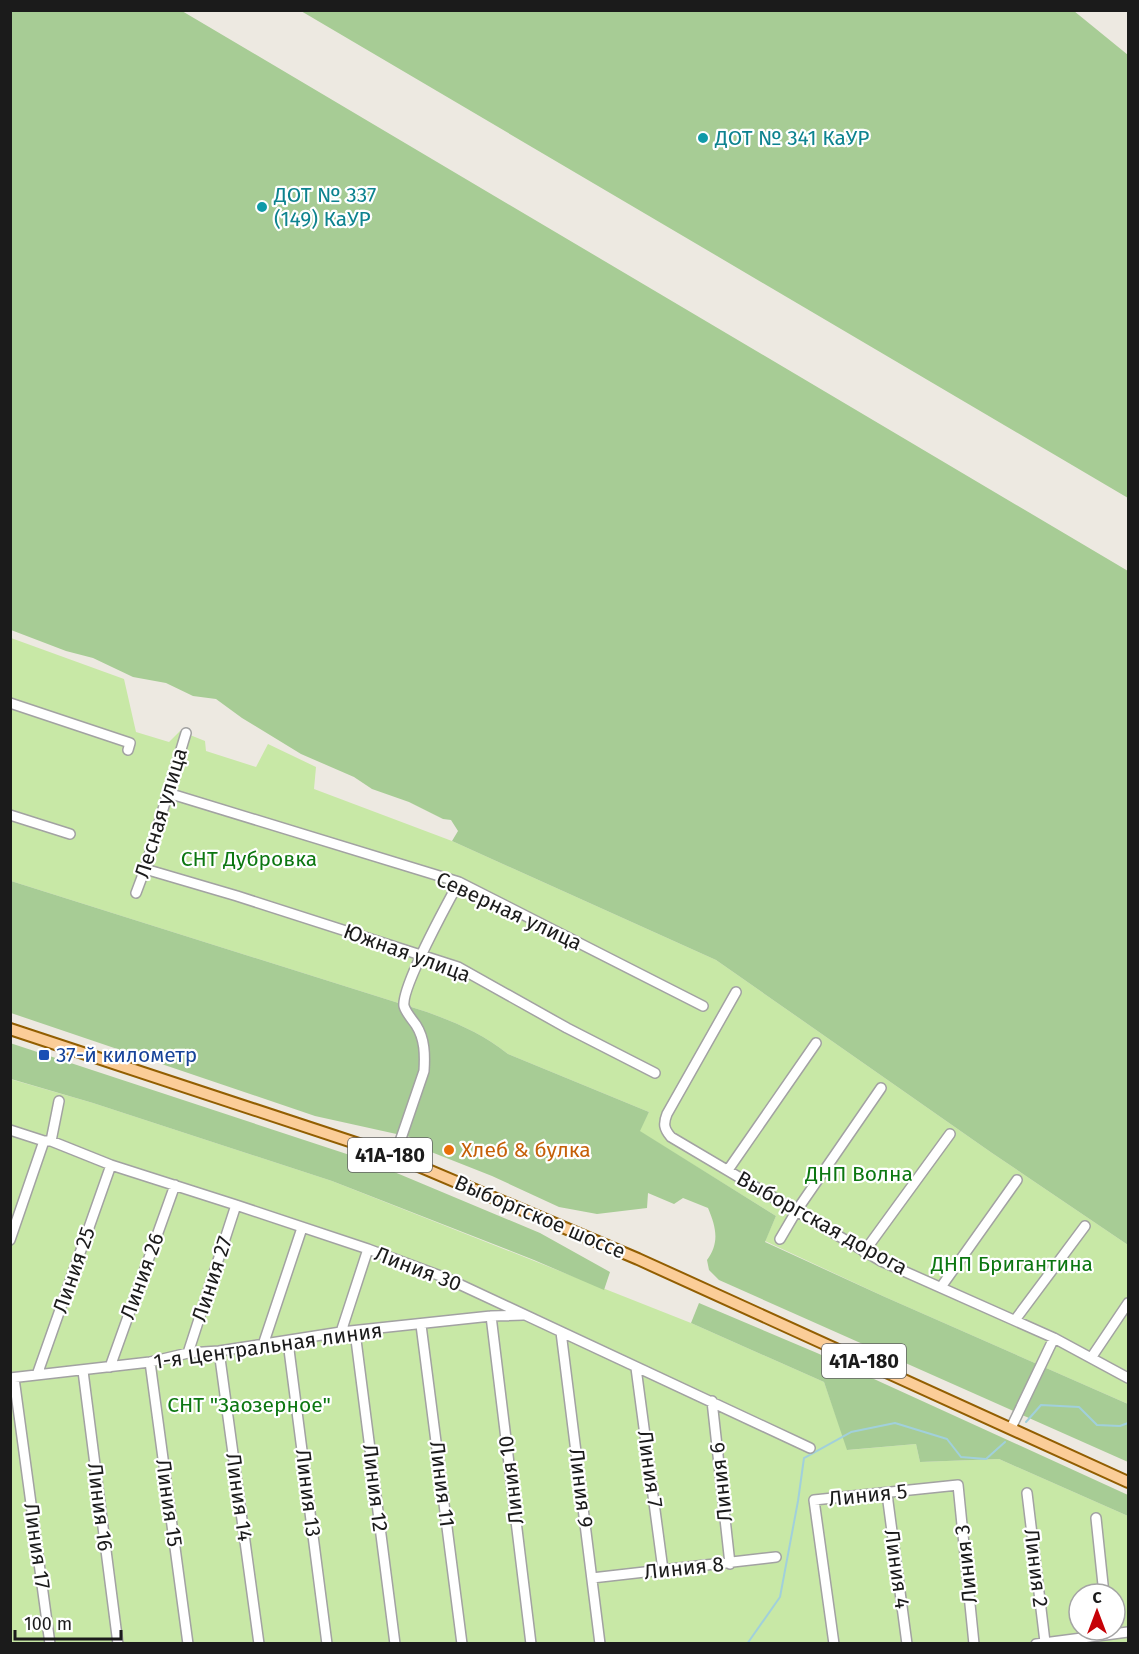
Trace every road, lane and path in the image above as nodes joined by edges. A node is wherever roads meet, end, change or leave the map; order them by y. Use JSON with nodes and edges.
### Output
{"nodes":[{"id":1,"x":10,"y":703,"type":"edge"},
{"id":2,"x":186,"y":732,"type":"dead end"},
{"id":3,"x":128,"y":750,"type":"dead end"},
{"id":4,"x":168,"y":793,"type":"junction"},
{"id":5,"x":10,"y":815,"type":"edge"},
{"id":6,"x":70,"y":834,"type":"dead end"},
{"id":7,"x":145,"y":868,"type":"junction"},
{"id":8,"x":459,"y":882,"type":"junction"},
{"id":9,"x":136,"y":893,"type":"dead end"},
{"id":10,"x":422,"y":955,"type":"junction"},
{"id":11,"x":736,"y":992,"type":"dead end"},
{"id":12,"x":703,"y":1006,"type":"dead end"},
{"id":13,"x":10,"y":1029,"type":"edge"},
{"id":14,"x":816,"y":1043,"type":"dead end"},
{"id":15,"x":655,"y":1073,"type":"dead end"},
{"id":16,"x":881,"y":1088,"type":"dead end"},
{"id":17,"x":59,"y":1101,"type":"dead end"},
{"id":18,"x":10,"y":1130,"type":"edge"},
{"id":19,"x":950,"y":1134,"type":"dead end"},
{"id":20,"x":48,"y":1141,"type":"junction"},
{"id":21,"x":395,"y":1156,"type":"junction"},
{"id":22,"x":111,"y":1165,"type":"junction"},
{"id":23,"x":728,"y":1170,"type":"junction"},
{"id":24,"x":1017,"y":1180,"type":"dead end"},
{"id":25,"x":175,"y":1185,"type":"junction"},
{"id":26,"x":237,"y":1205,"type":"junction"},
{"id":27,"x":797,"y":1210,"type":"junction"},
{"id":28,"x":1085,"y":1226,"type":"dead end"},
{"id":29,"x":302,"y":1228,"type":"junction"},
{"id":30,"x":780,"y":1239,"type":"dead end"},
{"id":31,"x":10,"y":1240,"type":"edge"},
{"id":32,"x":368,"y":1249,"type":"junction"},
{"id":33,"x":864,"y":1252,"type":"junction"},
{"id":34,"x":941,"y":1287,"type":"junction"},
{"id":35,"x":1128,"y":1303,"type":"edge"},
{"id":36,"x":526,"y":1315,"type":"junction"},
{"id":37,"x":491,"y":1316,"type":"junction"},
{"id":38,"x":1015,"y":1320,"type":"junction"},
{"id":39,"x":422,"y":1325,"type":"junction"},
{"id":40,"x":341,"y":1332,"type":"junction"},
{"id":41,"x":355,"y":1332,"type":"junction"},
{"id":42,"x":561,"y":1332,"type":"junction"},
{"id":43,"x":1054,"y":1338,"type":"junction"},
{"id":44,"x":288,"y":1342,"type":"junction"},
{"id":45,"x":263,"y":1345,"type":"junction"},
{"id":46,"x":219,"y":1351,"type":"junction"},
{"id":47,"x":188,"y":1353,"type":"junction"},
{"id":48,"x":1090,"y":1358,"type":"junction"},
{"id":49,"x":150,"y":1362,"type":"junction"},
{"id":50,"x":110,"y":1367,"type":"junction"},
{"id":51,"x":636,"y":1368,"type":"junction"},
{"id":52,"x":83,"y":1371,"type":"junction"},
{"id":53,"x":37,"y":1375,"type":"junction"},
{"id":54,"x":12,"y":1378,"type":"edge"},
{"id":55,"x":1128,"y":1378,"type":"edge"},
{"id":56,"x":712,"y":1401,"type":"junction"},
{"id":57,"x":1011,"y":1428,"type":"junction"},
{"id":58,"x":810,"y":1448,"type":"dead end"},
{"id":59,"x":1128,"y":1482,"type":"edge"},
{"id":60,"x":958,"y":1485,"type":"joint"},
{"id":61,"x":1027,"y":1493,"type":"dead end"},
{"id":62,"x":887,"y":1494,"type":"junction"},
{"id":63,"x":1096,"y":1518,"type":"dead end"},
{"id":64,"x":776,"y":1557,"type":"dead end"},
{"id":65,"x":730,"y":1563,"type":"junction"},
{"id":66,"x":663,"y":1570,"type":"junction"},
{"id":67,"x":592,"y":1578,"type":"junction"},
{"id":68,"x":1103,"y":1582,"type":"edge"},
{"id":69,"x":1066,"y":1642,"type":"edge"},
{"id":70,"x":1041,"y":1643,"type":"edge"},
{"id":71,"x":50,"y":1644,"type":"edge"},
{"id":72,"x":118,"y":1644,"type":"edge"},
{"id":73,"x":188,"y":1644,"type":"edge"},
{"id":74,"x":259,"y":1644,"type":"edge"},
{"id":75,"x":327,"y":1644,"type":"edge"},
{"id":76,"x":395,"y":1644,"type":"edge"},
{"id":77,"x":462,"y":1644,"type":"edge"},
{"id":78,"x":531,"y":1644,"type":"edge"},
{"id":79,"x":600,"y":1644,"type":"edge"},
{"id":80,"x":834,"y":1644,"type":"edge"},
{"id":81,"x":907,"y":1644,"type":"edge"},
{"id":82,"x":974,"y":1644,"type":"edge"}],
"edges":[{"from":1,"to":3,"type":"street"},
{"from":2,"to":4,"type":"street","name":"Лесная улица"},
{"from":4,"to":7,"type":"street","name":"Лесная улица"},
{"from":4,"to":8,"type":"street","name":"Северная улица"},
{"from":5,"to":6,"type":"street"},
{"from":7,"to":9,"type":"street","name":"Лесная улица"},
{"from":7,"to":10,"type":"street","name":"Южная улица"},
{"from":8,"to":10,"type":"street"},
{"from":8,"to":12,"type":"street","name":"Северная улица"},
{"from":10,"to":15,"type":"street","name":"Южная улица"},
{"from":10,"to":21,"type":"street"},
{"from":11,"to":23,"type":"street","name":"Выборгская дорога"},
{"from":13,"to":21,"type":"main road","name":"Выборгское шоссе","number":"41А-180"},
{"from":14,"to":23,"type":"street"},
{"from":16,"to":27,"type":"street"},
{"from":17,"to":20,"type":"street"},
{"from":18,"to":20,"type":"street","name":"Линия 30"},
{"from":19,"to":33,"type":"street"},
{"from":20,"to":22,"type":"street","name":"Линия 30"},
{"from":20,"to":31,"type":"street"},
{"from":21,"to":57,"type":"main road","name":"Выборгское шоссе","number":"41А-180"},
{"from":22,"to":25,"type":"street","name":"Линия 30"},
{"from":22,"to":53,"type":"street","name":"Линия 25"},
{"from":23,"to":27,"type":"street","name":"Выборгская дорога"},
{"from":24,"to":34,"type":"street"},
{"from":25,"to":26,"type":"street","name":"Линия 30"},
{"from":25,"to":50,"type":"street","name":"Линия 26"},
{"from":26,"to":29,"type":"street","name":"Линия 30"},
{"from":26,"to":47,"type":"street","name":"Линия 27"},
{"from":27,"to":30,"type":"street"},
{"from":27,"to":33,"type":"street","name":"Выборгская дорога"},
{"from":28,"to":38,"type":"street"},
{"from":29,"to":32,"type":"street","name":"Линия 30"},
{"from":29,"to":45,"type":"street"},
{"from":32,"to":36,"type":"street","name":"Линия 30"},
{"from":32,"to":40,"type":"street"},
{"from":33,"to":34,"type":"street","name":"Выборгская дорога"},
{"from":34,"to":38,"type":"street","name":"Выборгская дорога"},
{"from":35,"to":48,"type":"street"},
{"from":36,"to":37,"type":"street","name":"1-я Центральная линия"},
{"from":36,"to":42,"type":"street","name":"Линия 30"},
{"from":37,"to":39,"type":"street","name":"1-я Центральная линия"},
{"from":37,"to":78,"type":"street","name":"Линия 10"},
{"from":38,"to":43,"type":"street","name":"Выборгская дорога"},
{"from":39,"to":41,"type":"street","name":"1-я Центральная линия"},
{"from":39,"to":77,"type":"street","name":"Линия 11"},
{"from":40,"to":41,"type":"street","name":"1-я Центральная линия"},
{"from":40,"to":44,"type":"street","name":"1-я Центральная линия"},
{"from":41,"to":76,"type":"street","name":"Линия 12"},
{"from":42,"to":51,"type":"street","name":"Линия 30"},
{"from":42,"to":67,"type":"street","name":"Линия 9"},
{"from":43,"to":48,"type":"street","name":"Выборгская дорога"},
{"from":43,"to":57,"type":"street"},
{"from":44,"to":45,"type":"street","name":"1-я Центральная линия"},
{"from":44,"to":75,"type":"street","name":"Линия 13"},
{"from":45,"to":46,"type":"street","name":"1-я Центральная линия"},
{"from":46,"to":47,"type":"street","name":"1-я Центральная линия"},
{"from":46,"to":74,"type":"street","name":"Линия 14"},
{"from":47,"to":49,"type":"street","name":"1-я Центральная линия"},
{"from":48,"to":55,"type":"street","name":"Выборгская дорога"},
{"from":49,"to":50,"type":"street","name":"1-я Центральная линия"},
{"from":49,"to":73,"type":"street","name":"Линия 15"},
{"from":50,"to":52,"type":"street","name":"1-я Центральная линия"},
{"from":51,"to":56,"type":"street","name":"Линия 30"},
{"from":51,"to":66,"type":"street","name":"Линия 7"},
{"from":52,"to":53,"type":"street","name":"1-я Центральная линия"},
{"from":52,"to":72,"type":"street","name":"Линия 16"},
{"from":53,"to":54,"type":"street","name":"1-я Центральная линия"},
{"from":54,"to":71,"type":"street","name":"Линия 17"},
{"from":56,"to":58,"type":"street","name":"Линия 30"},
{"from":56,"to":65,"type":"street","name":"Линия 6"},
{"from":57,"to":59,"type":"main road","number":"41А-180"},
{"from":60,"to":62,"type":"street","name":"Линия 5"},
{"from":60,"to":82,"type":"street","name":"Линия 3"},
{"from":61,"to":70,"type":"street","name":"Линия 2"},
{"from":62,"to":80,"type":"street","name":"Линия 5"},
{"from":62,"to":81,"type":"street","name":"Линия 4"},
{"from":63,"to":68,"type":"street"},
{"from":64,"to":65,"type":"street","name":"Линия 8"},
{"from":65,"to":66,"type":"street","name":"Линия 8"},
{"from":66,"to":67,"type":"street","name":"Линия 8"},
{"from":67,"to":79,"type":"street","name":"Линия 9"},
{"from":69,"to":70,"type":"street"}]}
